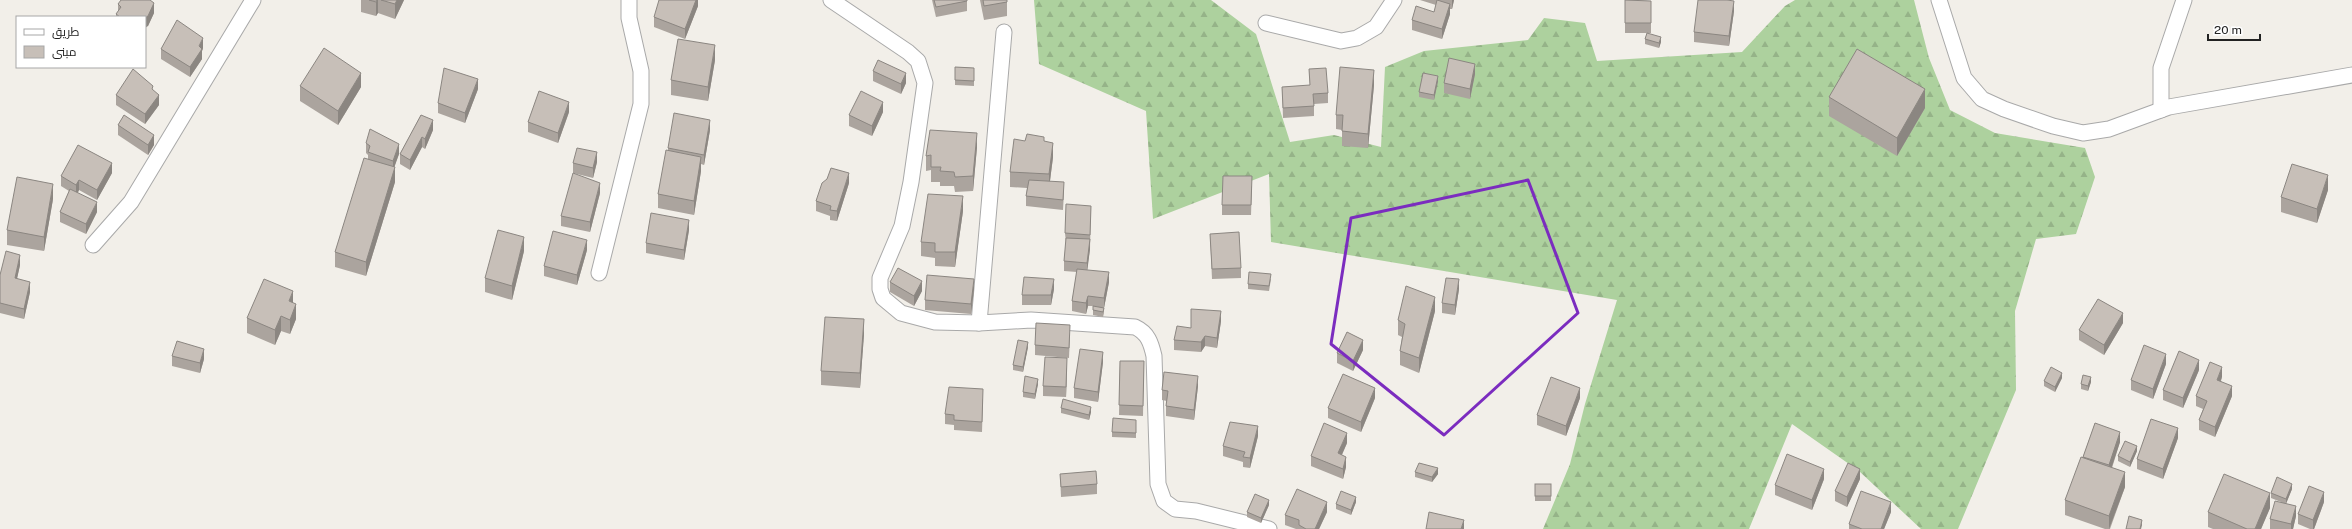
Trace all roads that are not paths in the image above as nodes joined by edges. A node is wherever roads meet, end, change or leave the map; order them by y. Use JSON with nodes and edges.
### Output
{"nodes":[{"id":1,"x":253,"y":0,"type":"edge"},
{"id":2,"x":629,"y":0,"type":"edge"},
{"id":3,"x":831,"y":0,"type":"edge"},
{"id":4,"x":1394,"y":0,"type":"edge"},
{"id":5,"x":1939,"y":0,"type":"edge"},
{"id":6,"x":2184,"y":0,"type":"edge"},
{"id":7,"x":1266,"y":23,"type":"dead end"},
{"id":8,"x":1004,"y":32,"type":"dead end"},
{"id":9,"x":2352,"y":75,"type":"edge"},
{"id":10,"x":2161,"y":110,"type":"junction"},
{"id":11,"x":94,"y":245,"type":"dead end"},
{"id":12,"x":599,"y":273,"type":"dead end"},
{"id":13,"x":979,"y":324,"type":"junction"},
{"id":14,"x":1269,"y":529,"type":"edge"}],
"edges":[{"from":1,"to":11,"type":"street"},
{"from":2,"to":12,"type":"street"},
{"from":3,"to":13,"type":"street"},
{"from":4,"to":7,"type":"street"},
{"from":5,"to":10,"type":"street"},
{"from":6,"to":10,"type":"street"},
{"from":8,"to":13,"type":"street"},
{"from":9,"to":10,"type":"street"},
{"from":13,"to":14,"type":"street"}]}
